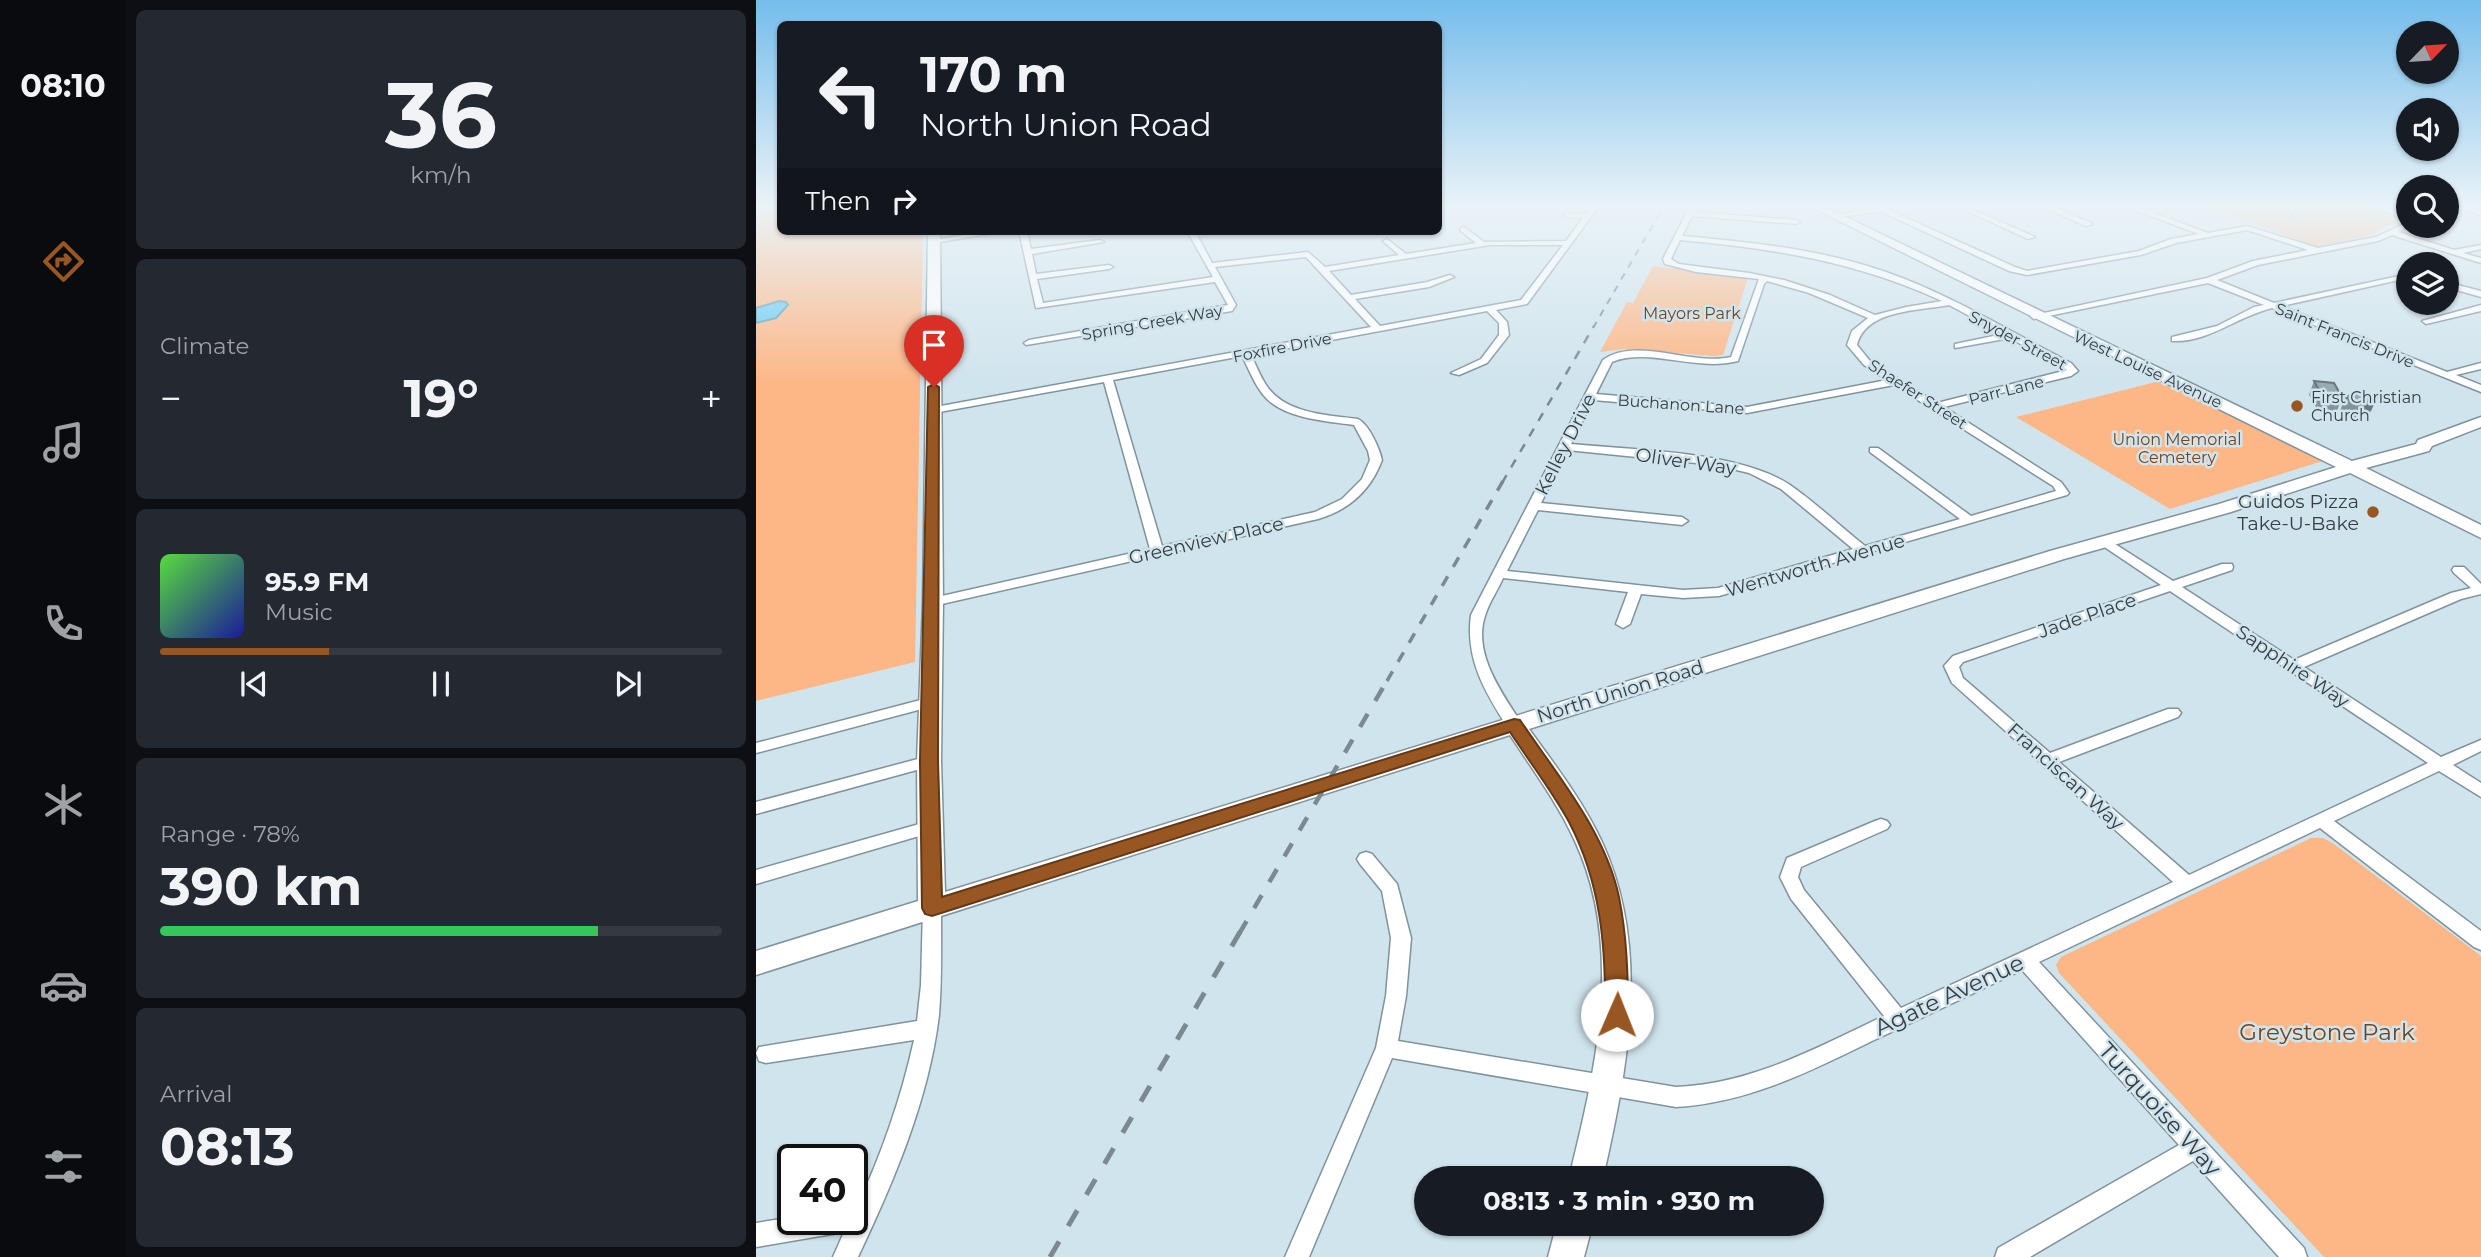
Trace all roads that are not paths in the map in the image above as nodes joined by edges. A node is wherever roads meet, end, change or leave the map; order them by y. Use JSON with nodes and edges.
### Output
{"nodes":[{"id":1,"x":934,"y":265,"type":"edge"},
{"id":2,"x":1030,"y":265,"type":"edge"},
{"id":3,"x":1212,"y":265,"type":"edge"},
{"id":4,"x":1318,"y":265,"type":"edge"},
{"id":5,"x":1357,"y":265,"type":"edge"},
{"id":6,"x":1553,"y":265,"type":"edge"},
{"id":7,"x":1673,"y":265,"type":"edge"},
{"id":8,"x":1850,"y":265,"type":"edge"},
{"id":9,"x":1941,"y":265,"type":"edge"},
{"id":10,"x":2003,"y":265,"type":"edge"},
{"id":11,"x":2079,"y":265,"type":"edge"},
{"id":12,"x":2251,"y":265,"type":"edge"},
{"id":13,"x":1109,"y":267,"type":"dead end"},
{"id":14,"x":1323,"y":270,"type":"junction"},
{"id":15,"x":1032,"y":277,"type":"junction"},
{"id":16,"x":1450,"y":277,"type":"dead end"},
{"id":17,"x":1765,"y":278,"type":"junction"},
{"id":18,"x":1218,"y":279,"type":"junction"},
{"id":19,"x":2396,"y":279,"type":"edge"},
{"id":20,"x":2209,"y":280,"type":"junction"},
{"id":21,"x":2459,"y":288,"type":"edge"},
{"id":22,"x":2481,"y":294,"type":"edge"},
{"id":23,"x":1349,"y":298,"type":"junction"},
{"id":24,"x":1948,"y":303,"type":"junction"},
{"id":25,"x":2270,"y":305,"type":"junction"},
{"id":26,"x":2481,"y":308,"type":"edge"},
{"id":27,"x":1490,"y":309,"type":"junction"},
{"id":28,"x":2040,"y":314,"type":"junction"},
{"id":29,"x":1872,"y":317,"type":"junction"},
{"id":30,"x":2426,"y":321,"type":"dead end"},
{"id":31,"x":1378,"y":329,"type":"junction"},
{"id":32,"x":2010,"y":335,"type":"junction"},
{"id":33,"x":2175,"y":339,"type":"dead end"},
{"id":34,"x":1029,"y":343,"type":"dead end"},
{"id":35,"x":1958,"y":346,"type":"dead end"},
{"id":36,"x":1245,"y":354,"type":"junction"},
{"id":37,"x":2481,"y":366,"type":"edge"},
{"id":38,"x":2073,"y":370,"type":"joint"},
{"id":39,"x":1456,"y":373,"type":"dead end"},
{"id":40,"x":2446,"y":375,"type":"junction"},
{"id":41,"x":1108,"y":380,"type":"junction"},
{"id":42,"x":1897,"y":381,"type":"junction"},
{"id":43,"x":2481,"y":389,"type":"edge"},
{"id":44,"x":1590,"y":397,"type":"junction"},
{"id":45,"x":1937,"y":406,"type":"junction"},
{"id":46,"x":934,"y":410,"type":"junction"},
{"id":47,"x":2481,"y":422,"type":"edge"},
{"id":48,"x":1566,"y":447,"type":"junction"},
{"id":49,"x":1874,"y":450,"type":"dead end"},
{"id":50,"x":2359,"y":465,"type":"junction"},
{"id":51,"x":2049,"y":478,"type":"joint"},
{"id":52,"x":1533,"y":506,"type":"junction"},
{"id":53,"x":1682,"y":521,"type":"dead end"},
{"id":54,"x":1971,"y":521,"type":"junction"},
{"id":55,"x":2481,"y":521,"type":"edge"},
{"id":56,"x":2481,"y":532,"type":"edge"},
{"id":57,"x":2104,"y":541,"type":"junction"},
{"id":58,"x":1157,"y":551,"type":"junction"},
{"id":59,"x":1863,"y":551,"type":"junction"},
{"id":60,"x":2227,"y":567,"type":"dead end"},
{"id":61,"x":2459,"y":570,"type":"dead end"},
{"id":62,"x":1498,"y":574,"type":"junction"},
{"id":63,"x":2172,"y":586,"type":"junction"},
{"id":64,"x":1636,"y":590,"type":"junction"},
{"id":65,"x":2480,"y":590,"type":"edge"},
{"id":66,"x":933,"y":602,"type":"junction"},
{"id":67,"x":1623,"y":624,"type":"dead end"},
{"id":68,"x":1951,"y":666,"type":"joint"},
{"id":69,"x":2293,"y":666,"type":"junction"},
{"id":70,"x":932,"y":702,"type":"junction"},
{"id":71,"x":2173,"y":713,"type":"dead end"},
{"id":72,"x":1514,"y":724,"type":"junction"},
{"id":73,"x":2481,"y":745,"type":"edge"},
{"id":74,"x":756,"y":748,"type":"edge"},
{"id":75,"x":2048,"y":760,"type":"junction"},
{"id":76,"x":929,"y":761,"type":"junction"},
{"id":77,"x":2440,"y":764,"type":"junction"},
{"id":78,"x":2481,"y":791,"type":"edge"},
{"id":79,"x":756,"y":808,"type":"edge"},
{"id":80,"x":2321,"y":821,"type":"junction"},
{"id":81,"x":1881,"y":825,"type":"dead end"},
{"id":82,"x":930,"y":827,"type":"junction"},
{"id":83,"x":1366,"y":859,"type":"dead end"},
{"id":84,"x":756,"y":877,"type":"edge"},
{"id":85,"x":2186,"y":883,"type":"junction"},
{"id":86,"x":932,"y":908,"type":"junction"},
{"id":87,"x":2481,"y":942,"type":"edge"},
{"id":88,"x":2025,"y":960,"type":"junction"},
{"id":89,"x":756,"y":963,"type":"edge"},
{"id":90,"x":1898,"y":1019,"type":"junction"},
{"id":91,"x":926,"y":1030,"type":"junction"},
{"id":92,"x":1386,"y":1048,"type":"junction"},
{"id":93,"x":766,"y":1054,"type":"dead end"},
{"id":94,"x":1608,"y":1086,"type":"junction"},
{"id":95,"x":2195,"y":1148,"type":"junction"},
{"id":96,"x":1589,"y":1166,"type":"edge"},
{"id":97,"x":868,"y":1190,"type":"edge"},
{"id":98,"x":777,"y":1231,"type":"edge"},
{"id":99,"x":756,"y":1235,"type":"edge"},
{"id":100,"x":851,"y":1235,"type":"edge"},
{"id":101,"x":1572,"y":1236,"type":"edge"},
{"id":102,"x":845,"y":1257,"type":"edge"},
{"id":103,"x":1297,"y":1257,"type":"edge"},
{"id":104,"x":1566,"y":1257,"type":"edge"},
{"id":105,"x":2007,"y":1257,"type":"edge"},
{"id":106,"x":2295,"y":1257,"type":"edge"}],
"edges":[{"from":1,"to":46,"type":"street"},
{"from":2,"to":15,"type":"street"},
{"from":3,"to":18,"type":"street","name":"Spring Creek Way"},
{"from":4,"to":14,"type":"street"},
{"from":5,"to":14,"type":"street"},
{"from":6,"to":27,"type":"street","name":"Foxfire Drive"},
{"from":7,"to":17,"type":"street"},
{"from":8,"to":24,"type":"street","name":"Snyder Street"},
{"from":9,"to":28,"type":"street","name":"West Louise Avenue"},
{"from":10,"to":11,"type":"street"},
{"from":12,"to":20,"type":"street"},
{"from":13,"to":15,"type":"street"},
{"from":14,"to":23,"type":"street"},
{"from":15,"to":18,"type":"street"},
{"from":16,"to":23,"type":"street"},
{"from":17,"to":29,"type":"street"},
{"from":17,"to":44,"type":"street","name":"Kelley Drive"},
{"from":18,"to":34,"type":"street","name":"Spring Creek Way"},
{"from":19,"to":25,"type":"street"},
{"from":20,"to":25,"type":"street","name":"Saint Francis Drive"},
{"from":20,"to":28,"type":"street"},
{"from":21,"to":22,"type":"street"},
{"from":23,"to":31,"type":"street"},
{"from":24,"to":29,"type":"street"},
{"from":24,"to":32,"type":"street","name":"Snyder Street"},
{"from":25,"to":33,"type":"street"},
{"from":25,"to":40,"type":"street","name":"Saint Francis Drive"},
{"from":26,"to":30,"type":"street"},
{"from":27,"to":31,"type":"street","name":"Foxfire Drive"},
{"from":27,"to":39,"type":"street"},
{"from":28,"to":50,"type":"street","name":"West Louise Avenue"},
{"from":29,"to":42,"type":"street","name":"Shaefer Street"},
{"from":31,"to":36,"type":"street","name":"Foxfire Drive"},
{"from":32,"to":35,"type":"street"},
{"from":32,"to":38,"type":"street","name":"Snyder Street"},
{"from":36,"to":41,"type":"street","name":"Foxfire Drive"},
{"from":36,"to":58,"type":"street","name":"Greenview Place"},
{"from":37,"to":40,"type":"street"},
{"from":38,"to":45,"type":"street","name":"Parr Lane"},
{"from":40,"to":43,"type":"street","name":"Saint Francis Drive"},
{"from":41,"to":46,"type":"street","name":"Foxfire Drive"},
{"from":41,"to":58,"type":"street"},
{"from":42,"to":44,"type":"street","name":"Buchanon Lane"},
{"from":42,"to":45,"type":"street","name":"Shaefer Street"},
{"from":44,"to":48,"type":"street","name":"Kelley Drive"},
{"from":45,"to":51,"type":"street","name":"Shaefer Street"},
{"from":46,"to":66,"type":"street"},
{"from":47,"to":50,"type":"street","name":"North Union Road"},
{"from":48,"to":52,"type":"street","name":"Kelley Drive"},
{"from":48,"to":59,"type":"street","name":"Oliver Way"},
{"from":49,"to":54,"type":"street"},
{"from":50,"to":55,"type":"street","name":"West Louise Avenue"},
{"from":50,"to":56,"type":"street","name":"West Louise Avenue"},
{"from":50,"to":57,"type":"street","name":"North Union Road"},
{"from":51,"to":54,"type":"street","name":"Wentworth Avenue"},
{"from":52,"to":53,"type":"street"},
{"from":52,"to":62,"type":"street","name":"Kelley Drive"},
{"from":54,"to":59,"type":"street","name":"Wentworth Avenue"},
{"from":57,"to":63,"type":"street","name":"Sapphire Way"},
{"from":57,"to":72,"type":"street","name":"North Union Road"},
{"from":58,"to":66,"type":"street","name":"Greenview Place"},
{"from":59,"to":64,"type":"street","name":"Wentworth Avenue"},
{"from":60,"to":63,"type":"street","name":"Jade Place"},
{"from":61,"to":65,"type":"street"},
{"from":62,"to":64,"type":"street","name":"Wentworth Avenue"},
{"from":62,"to":72,"type":"street","name":"Kelley Drive"},
{"from":63,"to":68,"type":"street","name":"Jade Place"},
{"from":63,"to":69,"type":"street","name":"Sapphire Way"},
{"from":64,"to":67,"type":"street"},
{"from":65,"to":69,"type":"street"},
{"from":66,"to":70,"type":"street"},
{"from":68,"to":75,"type":"street","name":"Franciscan Way"},
{"from":69,"to":77,"type":"street","name":"Sapphire Way"},
{"from":70,"to":74,"type":"street"},
{"from":70,"to":76,"type":"street"},
{"from":71,"to":75,"type":"street"},
{"from":72,"to":86,"type":"street","name":"North Union Road"},
{"from":72,"to":94,"type":"street"},
{"from":73,"to":77,"type":"street","name":"Agate Avenue"},
{"from":75,"to":85,"type":"street","name":"Franciscan Way"},
{"from":76,"to":79,"type":"street"},
{"from":76,"to":82,"type":"street"},
{"from":77,"to":78,"type":"street","name":"Sapphire Way"},
{"from":77,"to":80,"type":"street","name":"Agate Avenue"},
{"from":80,"to":85,"type":"street","name":"Agate Avenue"},
{"from":80,"to":87,"type":"street"},
{"from":81,"to":90,"type":"street"},
{"from":82,"to":84,"type":"street"},
{"from":82,"to":86,"type":"street"},
{"from":83,"to":92,"type":"street"},
{"from":85,"to":88,"type":"street","name":"Agate Avenue"},
{"from":86,"to":89,"type":"street","name":"North Union Road"},
{"from":86,"to":91,"type":"street"},
{"from":88,"to":90,"type":"street","name":"Agate Avenue"},
{"from":88,"to":95,"type":"street","name":"Turquoise Way"},
{"from":90,"to":94,"type":"street","name":"Agate Avenue"},
{"from":91,"to":93,"type":"street"},
{"from":91,"to":97,"type":"street"},
{"from":92,"to":94,"type":"street","name":"Agate Avenue"},
{"from":92,"to":103,"type":"street"},
{"from":94,"to":96,"type":"street"},
{"from":95,"to":105,"type":"street"},
{"from":95,"to":106,"type":"street","name":"Turquoise Way"},
{"from":98,"to":99,"type":"street"},
{"from":100,"to":102,"type":"street"},
{"from":101,"to":104,"type":"street"}]}
